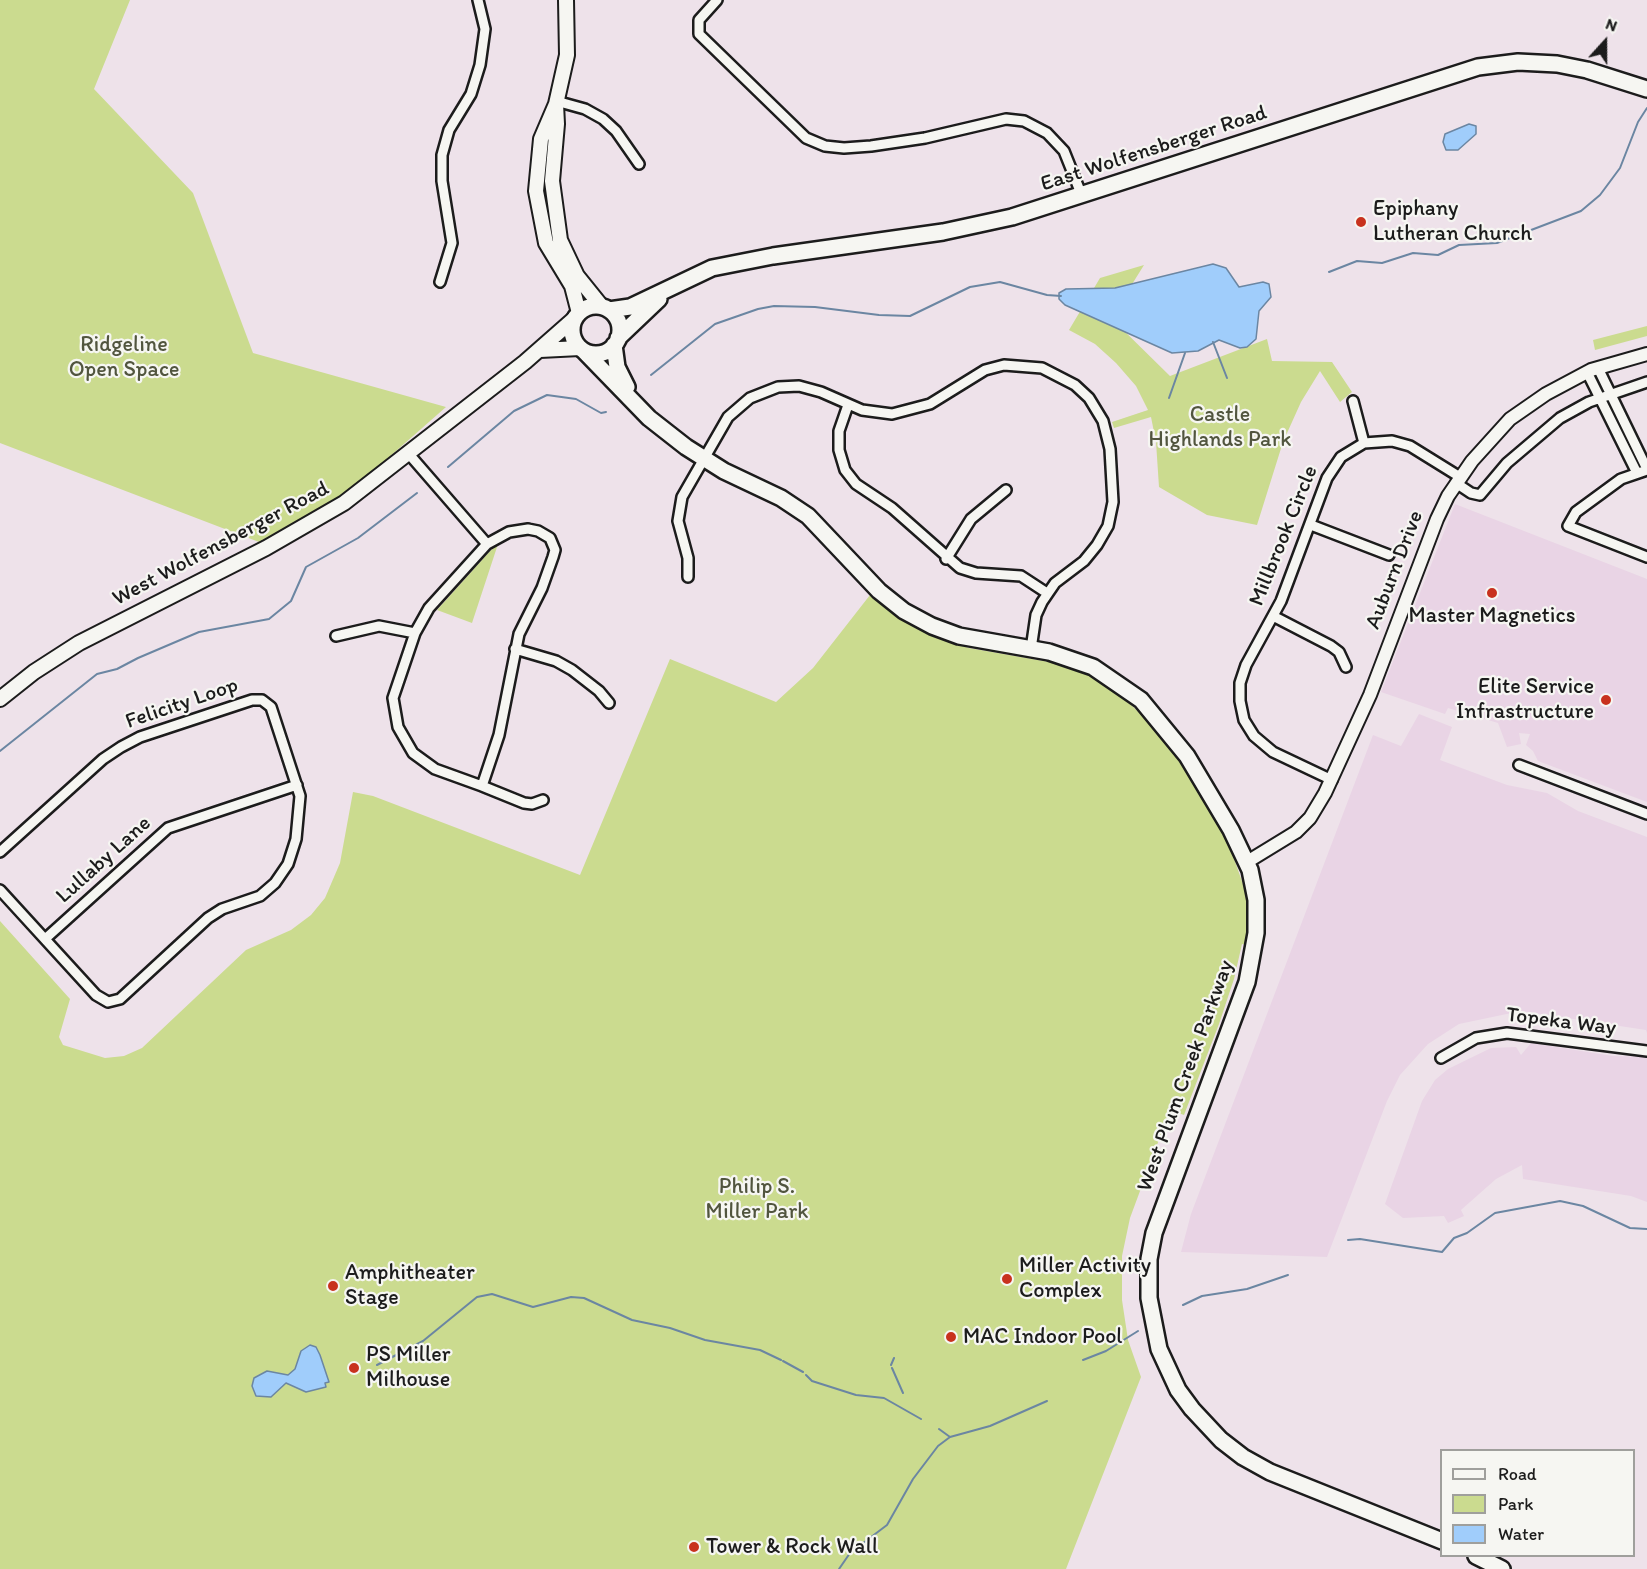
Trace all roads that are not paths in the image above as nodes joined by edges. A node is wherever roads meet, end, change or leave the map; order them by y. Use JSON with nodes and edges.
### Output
{"nodes":[{"id":1,"x":478,"y":0,"type":"edge"},
{"id":2,"x":566,"y":0,"type":"edge"},
{"id":3,"x":717,"y":0,"type":"edge"},
{"id":4,"x":1647,"y":89,"type":"edge"},
{"id":5,"x":556,"y":102,"type":"junction"},
{"id":6,"x":639,"y":164,"type":"dead end"},
{"id":7,"x":1082,"y":196,"type":"junction"},
{"id":8,"x":440,"y":282,"type":"dead end"},
{"id":9,"x":670,"y":289,"type":"junction"},
{"id":10,"x":606,"y":309,"type":"junction"},
{"id":11,"x":577,"y":316,"type":"junction"},
{"id":12,"x":616,"y":342,"type":"junction"},
{"id":13,"x":540,"y":350,"type":"junction"},
{"id":14,"x":582,"y":350,"type":"junction"},
{"id":15,"x":1647,"y":354,"type":"edge"},
{"id":16,"x":1592,"y":370,"type":"junction"},
{"id":17,"x":1647,"y":382,"type":"edge"},
{"id":18,"x":1610,"y":393,"type":"junction"},
{"id":19,"x":1599,"y":397,"type":"junction"},
{"id":20,"x":1353,"y":401,"type":"dead end"},
{"id":21,"x":635,"y":403,"type":"junction"},
{"id":22,"x":848,"y":405,"type":"junction"},
{"id":23,"x":1364,"y":443,"type":"junction"},
{"id":24,"x":408,"y":453,"type":"junction"},
{"id":25,"x":703,"y":459,"type":"junction"},
{"id":26,"x":1644,"y":471,"type":"edge"},
{"id":27,"x":1458,"y":480,"type":"junction"},
{"id":28,"x":1006,"y":490,"type":"dead end"},
{"id":29,"x":1311,"y":525,"type":"junction"},
{"id":30,"x":487,"y":544,"type":"junction"},
{"id":31,"x":1389,"y":555,"type":"dead end"},
{"id":32,"x":1647,"y":557,"type":"edge"},
{"id":33,"x":946,"y":559,"type":"junction"},
{"id":34,"x":688,"y":577,"type":"dead end"},
{"id":35,"x":1047,"y":593,"type":"junction"},
{"id":36,"x":1274,"y":616,"type":"junction"},
{"id":37,"x":415,"y":633,"type":"junction"},
{"id":38,"x":336,"y":636,"type":"dead end"},
{"id":39,"x":1031,"y":648,"type":"junction"},
{"id":40,"x":514,"y":649,"type":"junction"},
{"id":41,"x":1346,"y":667,"type":"dead end"},
{"id":42,"x":0,"y":699,"type":"edge"},
{"id":43,"x":609,"y":703,"type":"dead end"},
{"id":44,"x":1519,"y":765,"type":"dead end"},
{"id":45,"x":1332,"y":780,"type":"junction"},
{"id":46,"x":297,"y":784,"type":"junction"},
{"id":47,"x":482,"y":786,"type":"junction"},
{"id":48,"x":543,"y":800,"type":"dead end"},
{"id":49,"x":1647,"y":814,"type":"edge"},
{"id":50,"x":0,"y":852,"type":"edge"},
{"id":51,"x":1247,"y":862,"type":"junction"},
{"id":52,"x":0,"y":890,"type":"edge"},
{"id":53,"x":45,"y":939,"type":"junction"},
{"id":54,"x":1647,"y":1051,"type":"edge"},
{"id":55,"x":1441,"y":1058,"type":"dead end"},
{"id":56,"x":1440,"y":1540,"type":"edge"},
{"id":57,"x":1478,"y":1557,"type":"edge"},
{"id":58,"x":1502,"y":1569,"type":"edge"}],
"edges":[{"from":1,"to":8,"type":"street"},
{"from":2,"to":5,"type":"main road"},
{"from":3,"to":7,"type":"street"},
{"from":4,"to":7,"type":"main road","name":"East Wolfensberger Road"},
{"from":5,"to":6,"type":"street"},
{"from":5,"to":10,"type":"main road"},
{"from":5,"to":11,"type":"main road"},
{"from":7,"to":9,"type":"main road","name":"East Wolfensberger Road"},
{"from":9,"to":10,"type":"main road","name":"East Wolfensberger Road"},
{"from":9,"to":12,"type":"main road","name":"East Wolfensberger Road"},
{"from":10,"to":11,"type":"main road"},
{"from":10,"to":12,"type":"main road"},
{"from":11,"to":13,"type":"main road","name":"West Wolfensberger Road"},
{"from":11,"to":14,"type":"main road"},
{"from":12,"to":14,"type":"main road"},
{"from":12,"to":21,"type":"main road","name":"West Plum Creek Parkway"},
{"from":13,"to":14,"type":"main road"},
{"from":13,"to":24,"type":"main road","name":"West Wolfensberger Road"},
{"from":14,"to":21,"type":"main road","name":"West Plum Creek Parkway"},
{"from":15,"to":16,"type":"street","name":"Auburn Drive"},
{"from":16,"to":18,"type":"street"},
{"from":16,"to":19,"type":"street"},
{"from":16,"to":27,"type":"street","name":"Auburn Drive"},
{"from":17,"to":18,"type":"street"},
{"from":18,"to":19,"type":"street"},
{"from":18,"to":26,"type":"street"},
{"from":19,"to":26,"type":"street"},
{"from":19,"to":27,"type":"street"},
{"from":20,"to":23,"type":"street"},
{"from":21,"to":25,"type":"main road","name":"West Plum Creek Parkway"},
{"from":22,"to":25,"type":"street"},
{"from":22,"to":33,"type":"street"},
{"from":22,"to":35,"type":"street"},
{"from":23,"to":27,"type":"street"},
{"from":23,"to":29,"type":"street","name":"Millbrook Circle"},
{"from":24,"to":30,"type":"street"},
{"from":24,"to":42,"type":"main road","name":"West Wolfensberger Road"},
{"from":25,"to":34,"type":"street"},
{"from":25,"to":39,"type":"main road","name":"West Plum Creek Parkway"},
{"from":26,"to":32,"type":"street"},
{"from":27,"to":45,"type":"street","name":"Auburn Drive"},
{"from":28,"to":33,"type":"street"},
{"from":29,"to":31,"type":"street"},
{"from":29,"to":36,"type":"street","name":"Millbrook Circle"},
{"from":30,"to":37,"type":"street"},
{"from":30,"to":40,"type":"street"},
{"from":33,"to":35,"type":"street"},
{"from":35,"to":39,"type":"street"},
{"from":36,"to":41,"type":"street"},
{"from":36,"to":45,"type":"street","name":"Millbrook Circle"},
{"from":37,"to":38,"type":"street"},
{"from":37,"to":47,"type":"street"},
{"from":39,"to":51,"type":"main road","name":"West Plum Creek Parkway"},
{"from":40,"to":43,"type":"street"},
{"from":40,"to":47,"type":"street"},
{"from":44,"to":49,"type":"street"},
{"from":45,"to":51,"type":"street","name":"Auburn Drive"},
{"from":46,"to":50,"type":"street","name":"Felicity Loop"},
{"from":46,"to":53,"type":"street","name":"Lullaby Lane"},
{"from":46,"to":53,"type":"street","name":"Felicity Loop"},
{"from":47,"to":48,"type":"street"},
{"from":51,"to":56,"type":"main road","name":"West Plum Creek Parkway"},
{"from":52,"to":53,"type":"street"},
{"from":54,"to":55,"type":"street","name":"Topeka Way"},
{"from":57,"to":58,"type":"main road"}]}
